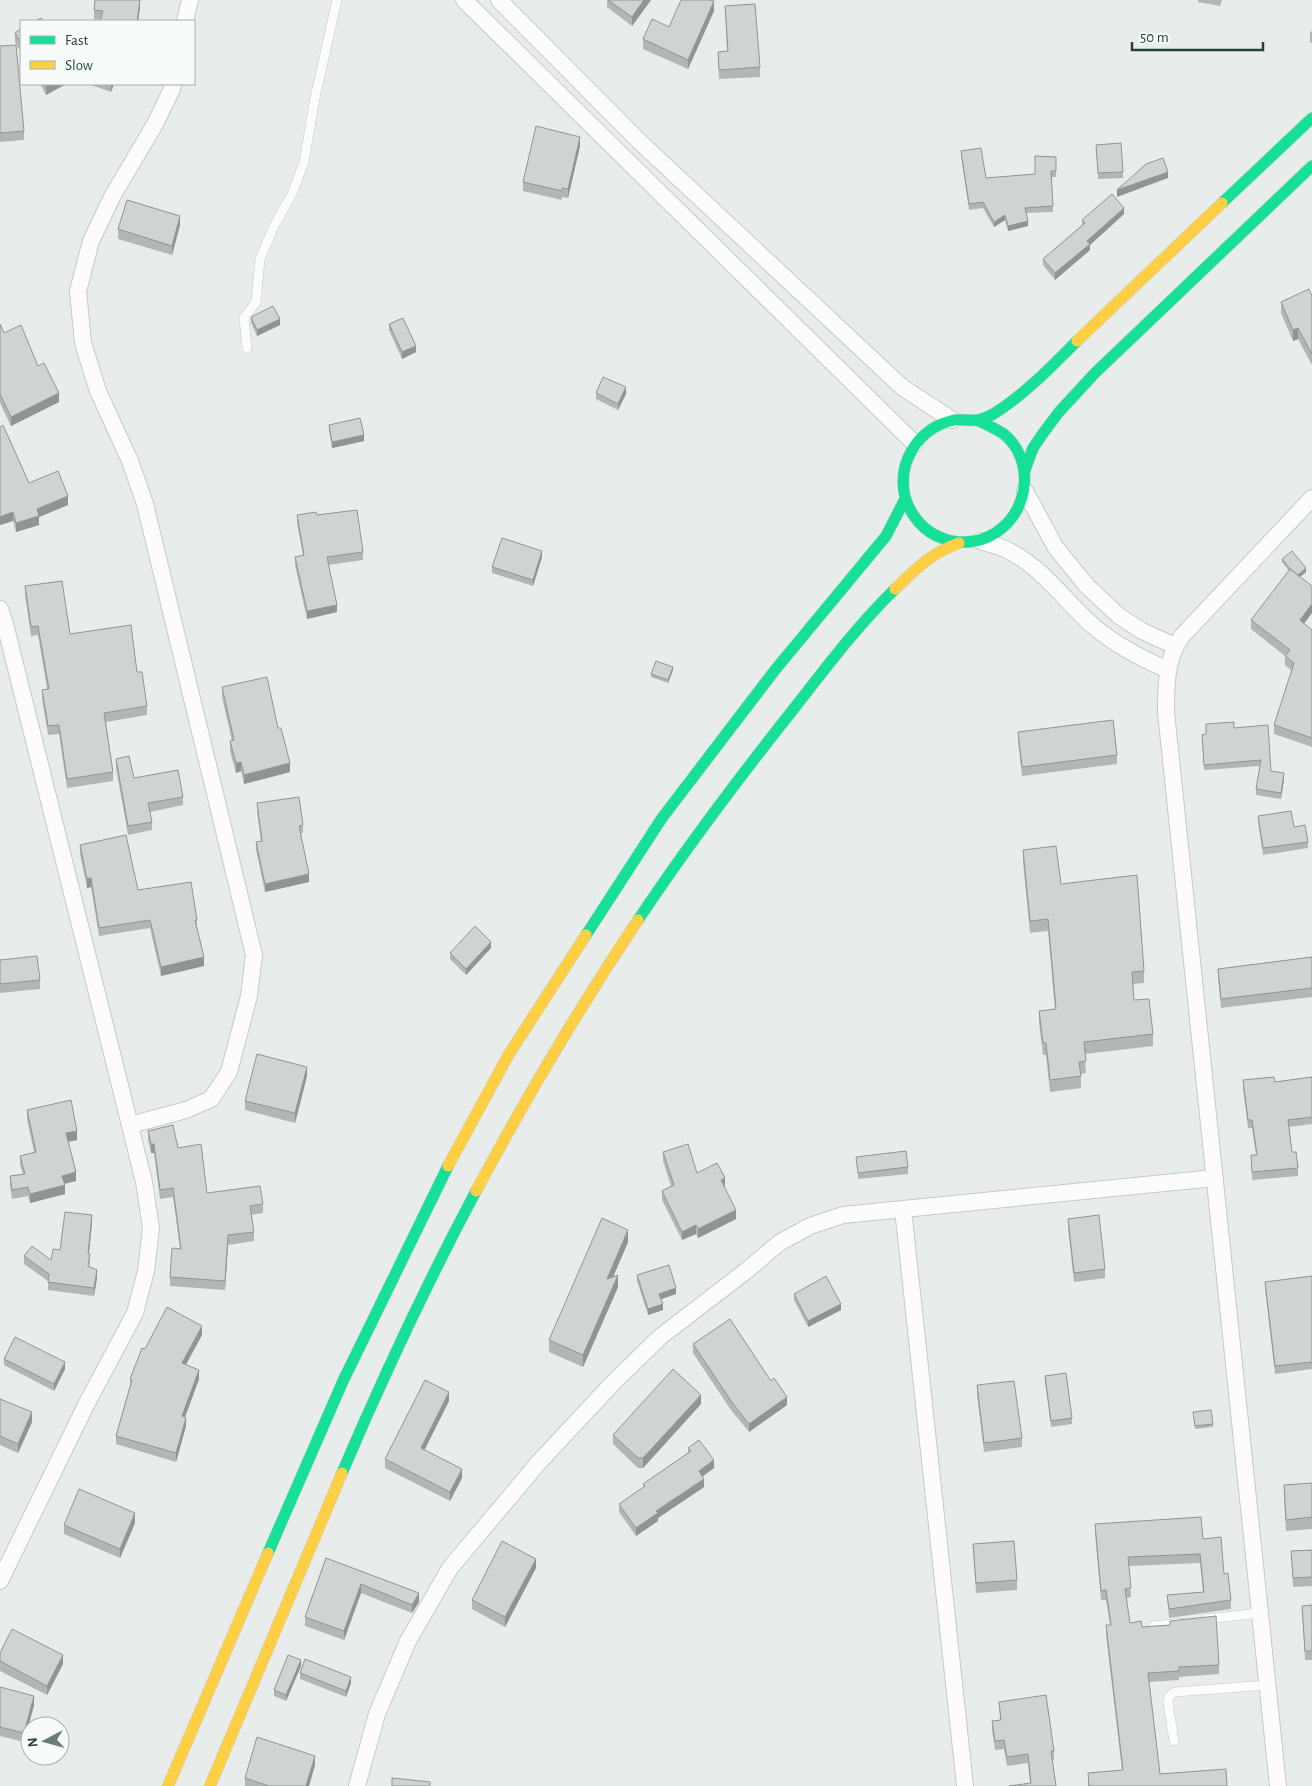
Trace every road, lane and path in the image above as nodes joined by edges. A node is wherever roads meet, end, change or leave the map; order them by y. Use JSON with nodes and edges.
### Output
{"nodes":[{"id":1,"x":190,"y":0,"type":"edge"},
{"id":2,"x":337,"y":0,"type":"edge"},
{"id":3,"x":464,"y":0,"type":"edge"},
{"id":4,"x":499,"y":0,"type":"edge"},
{"id":5,"x":185,"y":20,"type":"edge"},
{"id":6,"x":173,"y":85,"type":"edge"},
{"id":7,"x":1312,"y":118,"type":"edge"},
{"id":8,"x":1312,"y":166,"type":"edge"},
{"id":9,"x":247,"y":348,"type":"dead end"},
{"id":10,"x":952,"y":420,"type":"junction"},
{"id":11,"x":978,"y":420,"type":"junction"},
{"id":12,"x":915,"y":444,"type":"junction"},
{"id":13,"x":1025,"y":470,"type":"junction"},
{"id":14,"x":1025,"y":491,"type":"junction"},
{"id":15,"x":905,"y":498,"type":"junction"},
{"id":16,"x":1312,"y":498,"type":"edge"},
{"id":17,"x":980,"y":541,"type":"junction"},
{"id":18,"x":959,"y":543,"type":"junction"},
{"id":19,"x":0,"y":609,"type":"edge"},
{"id":20,"x":4,"y":639,"type":"edge"},
{"id":21,"x":1175,"y":646,"type":"junction"},
{"id":22,"x":1168,"y":670,"type":"junction"},
{"id":23,"x":130,"y":1125,"type":"junction"},
{"id":24,"x":1215,"y":1178,"type":"junction"},
{"id":25,"x":903,"y":1210,"type":"junction"},
{"id":26,"x":0,"y":1581,"type":"edge"},
{"id":27,"x":1260,"y":1612,"type":"junction"},
{"id":28,"x":1153,"y":1626,"type":"edge"},
{"id":29,"x":1268,"y":1685,"type":"junction"},
{"id":30,"x":1174,"y":1741,"type":"dead end"},
{"id":31,"x":168,"y":1786,"type":"edge"},
{"id":32,"x":210,"y":1786,"type":"edge"},
{"id":33,"x":357,"y":1786,"type":"edge"},
{"id":34,"x":965,"y":1786,"type":"edge"},
{"id":35,"x":1278,"y":1786,"type":"edge"}],
"edges":[{"from":1,"to":5,"type":"street"},
{"from":2,"to":9,"type":"lane"},
{"from":3,"to":12,"type":"street"},
{"from":4,"to":10,"type":"street"},
{"from":6,"to":23,"type":"street"},
{"from":7,"to":11,"type":"main road"},
{"from":8,"to":13,"type":"main road"},
{"from":10,"to":11,"type":"main road"},
{"from":10,"to":12,"type":"main road"},
{"from":11,"to":13,"type":"main road"},
{"from":12,"to":15,"type":"main road"},
{"from":13,"to":14,"type":"main road"},
{"from":14,"to":17,"type":"main road"},
{"from":14,"to":21,"type":"street"},
{"from":15,"to":18,"type":"main road"},
{"from":15,"to":31,"type":"main road"},
{"from":16,"to":21,"type":"street"},
{"from":17,"to":18,"type":"main road"},
{"from":17,"to":22,"type":"street"},
{"from":18,"to":32,"type":"main road"},
{"from":19,"to":20,"type":"street"},
{"from":20,"to":23,"type":"street"},
{"from":21,"to":22,"type":"street"},
{"from":22,"to":24,"type":"street"},
{"from":23,"to":26,"type":"street"},
{"from":24,"to":25,"type":"street"},
{"from":24,"to":27,"type":"street"},
{"from":25,"to":33,"type":"street"},
{"from":25,"to":34,"type":"street"},
{"from":27,"to":28,"type":"lane"},
{"from":27,"to":29,"type":"street"},
{"from":29,"to":30,"type":"lane"},
{"from":29,"to":35,"type":"street"}]}
